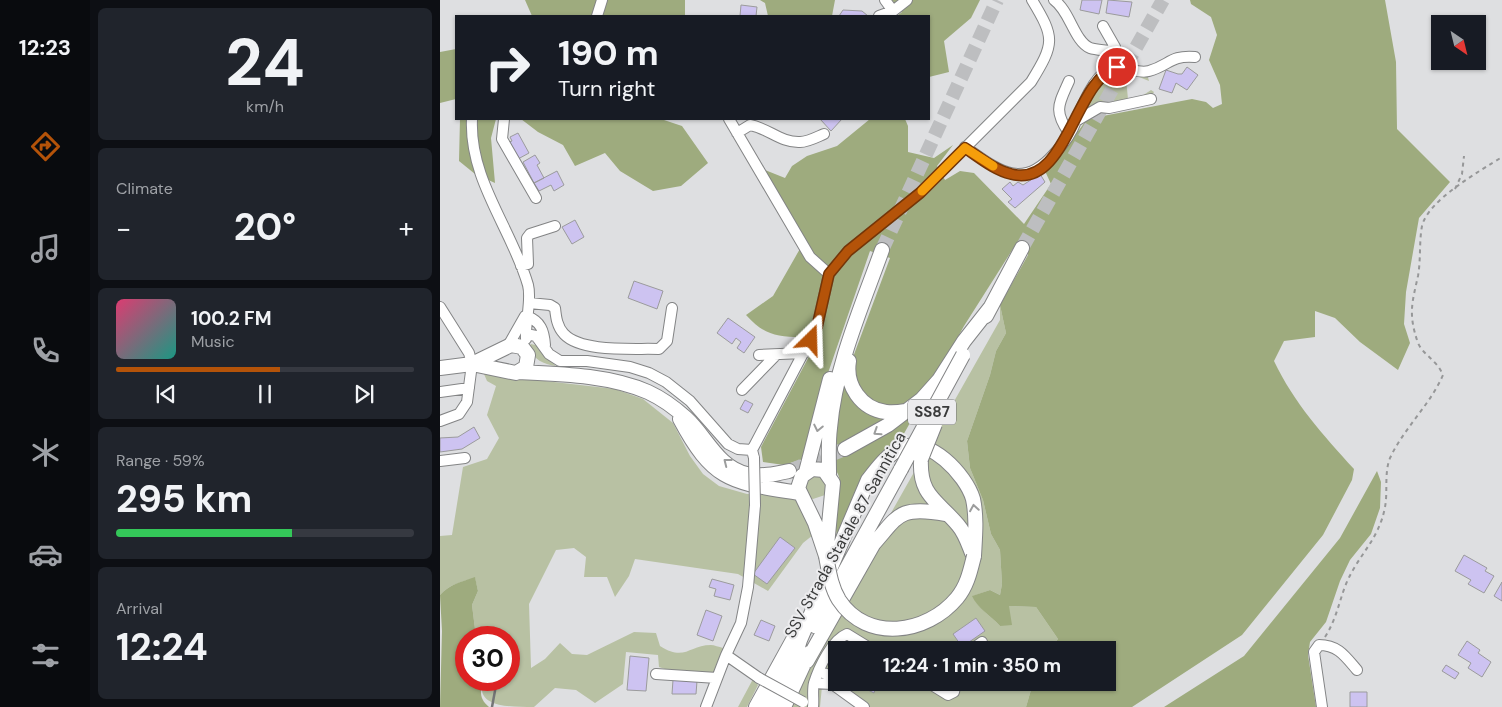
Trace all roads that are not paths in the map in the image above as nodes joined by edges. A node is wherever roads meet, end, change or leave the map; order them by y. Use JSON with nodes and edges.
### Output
{"nodes":[{"id":1,"x":602,"y":0,"type":"edge"},
{"id":2,"x":886,"y":0,"type":"edge"},
{"id":3,"x":907,"y":0,"type":"edge"},
{"id":4,"x":1032,"y":0,"type":"edge"},
{"id":5,"x":1054,"y":0,"type":"edge"},
{"id":6,"x":893,"y":11,"type":"junction"},
{"id":7,"x":597,"y":15,"type":"edge"},
{"id":8,"x":883,"y":15,"type":"edge"},
{"id":9,"x":1103,"y":26,"type":"dead end"},
{"id":10,"x":1195,"y":57,"type":"dead end"},
{"id":11,"x":1069,"y":81,"type":"dead end"},
{"id":12,"x":1151,"y":99,"type":"dead end"},
{"id":13,"x":472,"y":120,"type":"edge"},
{"id":14,"x":504,"y":120,"type":"edge"},
{"id":15,"x":730,"y":120,"type":"edge"},
{"id":16,"x":1076,"y":121,"type":"junction"},
{"id":17,"x":737,"y":133,"type":"junction"},
{"id":18,"x":1069,"y":133,"type":"junction"},
{"id":19,"x":824,"y":134,"type":"dead end"},
{"id":20,"x":965,"y":148,"type":"junction"},
{"id":21,"x":536,"y":198,"type":"dead end"},
{"id":22,"x":555,"y":226,"type":"dead end"},
{"id":23,"x":1022,"y":248,"type":"tunnel mouth"},
{"id":24,"x":882,"y":250,"type":"tunnel mouth"},
{"id":25,"x":521,"y":266,"type":"junction"},
{"id":26,"x":829,"y":274,"type":"junction"},
{"id":27,"x":864,"y":300,"type":"junction"},
{"id":28,"x":529,"y":303,"type":"junction"},
{"id":29,"x":440,"y":307,"type":"edge"},
{"id":30,"x":672,"y":308,"type":"dead end"},
{"id":31,"x":990,"y":308,"type":"junction"},
{"id":32,"x":526,"y":316,"type":"junction"},
{"id":33,"x":526,"y":334,"type":"junction"},
{"id":34,"x":545,"y":346,"type":"junction"},
{"id":35,"x":506,"y":348,"type":"junction"},
{"id":36,"x":804,"y":353,"type":"junction"},
{"id":37,"x":528,"y":355,"type":"junction"},
{"id":38,"x":759,"y":355,"type":"dead end"},
{"id":39,"x":776,"y":355,"type":"junction"},
{"id":40,"x":963,"y":355,"type":"junction"},
{"id":41,"x":472,"y":364,"type":"junction"},
{"id":42,"x":440,"y":368,"type":"edge"},
{"id":43,"x":513,"y":372,"type":"junction"},
{"id":44,"x":556,"y":374,"type":"junction"},
{"id":45,"x":470,"y":388,"type":"junction"},
{"id":46,"x":742,"y":390,"type":"dead end"},
{"id":47,"x":440,"y":392,"type":"edge"},
{"id":48,"x":675,"y":410,"type":"junction"},
{"id":49,"x":906,"y":411,"type":"junction"},
{"id":50,"x":440,"y":421,"type":"edge"},
{"id":51,"x":845,"y":449,"type":"tunnel mouth"},
{"id":52,"x":753,"y":454,"type":"junction"},
{"id":53,"x":465,"y":458,"type":"dead end"},
{"id":54,"x":440,"y":461,"type":"edge"},
{"id":55,"x":799,"y":473,"type":"junction"},
{"id":56,"x":829,"y":474,"type":"junction"},
{"id":57,"x":760,"y":486,"type":"junction"},
{"id":58,"x":802,"y":497,"type":"junction"},
{"id":59,"x":831,"y":497,"type":"junction"},
{"id":60,"x":946,"y":514,"type":"junction"},
{"id":61,"x":874,"y":543,"type":"junction"},
{"id":62,"x":974,"y":556,"type":"junction"},
{"id":63,"x":833,"y":569,"type":"junction"},
{"id":64,"x":822,"y":613,"type":"junction"},
{"id":65,"x":836,"y":641,"type":"edge"},
{"id":66,"x":859,"y":641,"type":"edge"},
{"id":67,"x":828,"y":653,"type":"edge"},
{"id":68,"x":726,"y":655,"type":"junction"},
{"id":69,"x":807,"y":661,"type":"junction"},
{"id":70,"x":1358,"y":670,"type":"dead end"},
{"id":71,"x":790,"y":672,"type":"junction"},
{"id":72,"x":820,"y":672,"type":"junction"},
{"id":73,"x":656,"y":674,"type":"dead end"},
{"id":74,"x":828,"y":674,"type":"edge"},
{"id":75,"x":717,"y":678,"type":"junction"},
{"id":76,"x":814,"y":683,"type":"junction"},
{"id":77,"x":942,"y":691,"type":"edge"},
{"id":78,"x":954,"y":691,"type":"edge"},
{"id":79,"x":810,"y":706,"type":"edge"},
{"id":80,"x":706,"y":707,"type":"edge"},
{"id":81,"x":756,"y":707,"type":"edge"},
{"id":82,"x":769,"y":707,"type":"edge"},
{"id":83,"x":784,"y":707,"type":"edge"},
{"id":84,"x":864,"y":707,"type":"edge"},
{"id":85,"x":1322,"y":707,"type":"edge"}],
"edges":[{"from":1,"to":7,"type":"street"},
{"from":2,"to":6,"type":"street"},
{"from":3,"to":6,"type":"street"},
{"from":4,"to":20,"type":"street"},
{"from":5,"to":9,"type":"street"},
{"from":6,"to":8,"type":"street"},
{"from":10,"to":16,"type":"street"},
{"from":11,"to":18,"type":"street"},
{"from":12,"to":16,"type":"street"},
{"from":13,"to":25,"type":"street"},
{"from":14,"to":21,"type":"street"},
{"from":15,"to":17,"type":"street"},
{"from":16,"to":18,"type":"street"},
{"from":17,"to":19,"type":"street"},
{"from":17,"to":26,"type":"street"},
{"from":18,"to":20,"type":"street"},
{"from":20,"to":26,"type":"street"},
{"from":22,"to":25,"type":"street"},
{"from":23,"to":31,"type":"main road","name":"SSV Strada Statale 87 Sannitica","number":"SS87"},
{"from":24,"to":27,"type":"main road"},
{"from":25,"to":28,"type":"street"},
{"from":26,"to":36,"type":"street"},
{"from":27,"to":49,"type":"main road"},
{"from":27,"to":55,"type":"main road","one_way":true},
{"from":27,"to":56,"type":"main road"},
{"from":28,"to":30,"type":"street"},
{"from":28,"to":32,"type":"street"},
{"from":29,"to":41,"type":"street"},
{"from":31,"to":40,"type":"main road","name":"SSV Strada Statale 87 Sannitica","number":"SS87"},
{"from":31,"to":49,"type":"main road"},
{"from":32,"to":33,"type":"street"},
{"from":32,"to":34,"type":"street"},
{"from":32,"to":35,"type":"street"},
{"from":33,"to":34,"type":"street"},
{"from":33,"to":37,"type":"street"},
{"from":34,"to":52,"type":"street"},
{"from":35,"to":37,"type":"main road"},
{"from":35,"to":41,"type":"main road"},
{"from":35,"to":43,"type":"main road"},
{"from":36,"to":39,"type":"street"},
{"from":36,"to":52,"type":"street"},
{"from":37,"to":43,"type":"main road"},
{"from":37,"to":44,"type":"main road"},
{"from":38,"to":39,"type":"street"},
{"from":39,"to":46,"type":"street"},
{"from":40,"to":60,"type":"main road","bridge":true},
{"from":40,"to":63,"type":"main road","name":"SSV Strada Statale 87 Sannitica","number":"SS87","bridge":true},
{"from":41,"to":42,"type":"main road"},
{"from":41,"to":43,"type":"main road"},
{"from":41,"to":45,"type":"street"},
{"from":43,"to":44,"type":"main road"},
{"from":44,"to":48,"type":"main road"},
{"from":45,"to":47,"type":"street"},
{"from":45,"to":50,"type":"street"},
{"from":55,"to":48,"type":"main road","one_way":true},
{"from":48,"to":57,"type":"main road"},
{"from":49,"to":51,"type":"main road","one_way":true},
{"from":52,"to":68,"type":"street","bridge":true},
{"from":53,"to":54,"type":"street"},
{"from":55,"to":56,"type":"main road"},
{"from":55,"to":57,"type":"main road"},
{"from":55,"to":58,"type":"main road"},
{"from":56,"to":59,"type":"main road"},
{"from":57,"to":58,"type":"main road"},
{"from":58,"to":59,"type":"main road"},
{"from":58,"to":63,"type":"main road"},
{"from":59,"to":63,"type":"main road"},
{"from":60,"to":61,"type":"main road"},
{"from":60,"to":62,"type":"main road"},
{"from":61,"to":63,"type":"main road"},
{"from":61,"to":69,"type":"main road"},
{"from":62,"to":63,"type":"main road","bridge":true},
{"from":62,"to":63,"type":"main road","one_way":true},
{"from":63,"to":64,"type":"main road","name":"SSV Strada Statale 87 Sannitica","number":"SS87"},
{"from":63,"to":71,"type":"main road"},
{"from":63,"to":81,"type":"main road"},
{"from":64,"to":69,"type":"main road"},
{"from":64,"to":71,"type":"main road","name":"SSV Strada Statale 87 Sannitica","number":"SS87"},
{"from":65,"to":66,"type":"street"},
{"from":67,"to":72,"type":"street"},
{"from":68,"to":75,"type":"street"},
{"from":68,"to":79,"type":"street","bridge":true},
{"from":69,"to":83,"type":"main road"},
{"from":70,"to":85,"type":"street"},
{"from":71,"to":82,"type":"main road","name":"SSV Strada Statale 87 Sannitica","number":"SS87"},
{"from":72,"to":74,"type":"street"},
{"from":72,"to":76,"type":"street"},
{"from":73,"to":75,"type":"street"},
{"from":75,"to":80,"type":"street"},
{"from":76,"to":79,"type":"street"},
{"from":76,"to":84,"type":"street"},
{"from":77,"to":78,"type":"street"}]}
